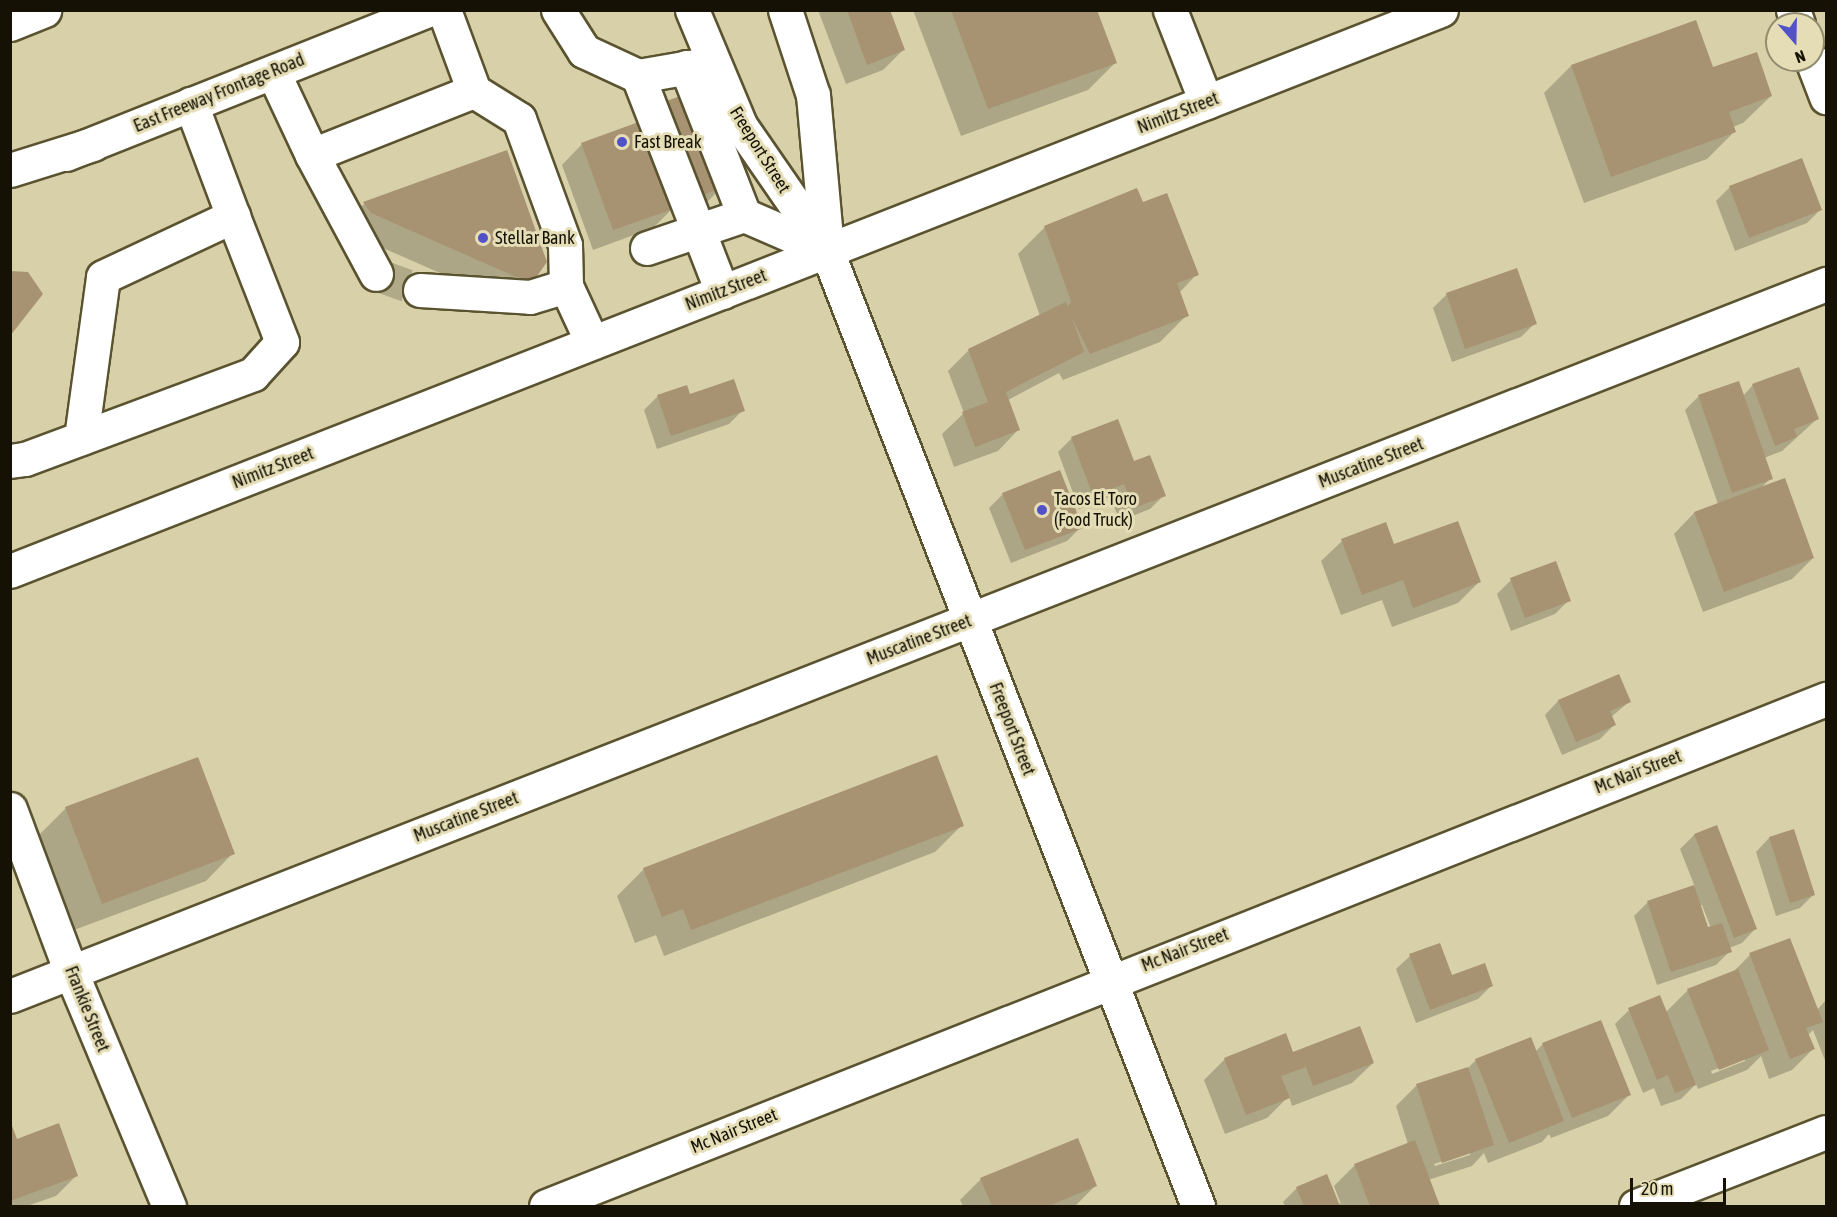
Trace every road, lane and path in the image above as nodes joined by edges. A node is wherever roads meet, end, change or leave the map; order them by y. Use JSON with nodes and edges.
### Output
{"nodes":[{"id":1,"x":44,"y":10,"type":"edge"},
{"id":2,"x":374,"y":10,"type":"edge"},
{"id":3,"x":427,"y":10,"type":"edge"},
{"id":4,"x":444,"y":10,"type":"edge"},
{"id":5,"x":558,"y":10,"type":"edge"},
{"id":6,"x":692,"y":10,"type":"edge"},
{"id":7,"x":785,"y":10,"type":"edge"},
{"id":8,"x":1170,"y":10,"type":"edge"},
{"id":9,"x":1441,"y":10,"type":"edge"},
{"id":10,"x":10,"y":24,"type":"edge"},
{"id":11,"x":343,"y":44,"type":"junction"},
{"id":12,"x":700,"y":65,"type":"junction"},
{"id":13,"x":273,"y":72,"type":"junction"},
{"id":14,"x":1817,"y":72,"type":"edge"},
{"id":15,"x":638,"y":76,"type":"junction"},
{"id":16,"x":474,"y":91,"type":"junction"},
{"id":17,"x":1827,"y":97,"type":"edge"},
{"id":18,"x":1206,"y":102,"type":"junction"},
{"id":19,"x":191,"y":104,"type":"junction"},
{"id":20,"x":93,"y":144,"type":"junction"},
{"id":21,"x":312,"y":155,"type":"junction"},
{"id":22,"x":10,"y":170,"type":"edge"},
{"id":23,"x":10,"y":176,"type":"edge"},
{"id":24,"x":744,"y":215,"type":"junction"},
{"id":25,"x":232,"y":216,"type":"junction"},
{"id":26,"x":697,"y":229,"type":"junction"},
{"id":27,"x":647,"y":248,"type":"dead end"},
{"id":28,"x":827,"y":251,"type":"junction"},
{"id":29,"x":376,"y":274,"type":"tunnel mouth"},
{"id":30,"x":1827,"y":284,"type":"edge"},
{"id":31,"x":566,"y":286,"type":"junction"},
{"id":32,"x":420,"y":290,"type":"tunnel mouth"},
{"id":33,"x":722,"y":292,"type":"junction"},
{"id":34,"x":592,"y":342,"type":"junction"},
{"id":35,"x":81,"y":438,"type":"junction"},
{"id":36,"x":10,"y":461,"type":"edge"},
{"id":37,"x":10,"y":571,"type":"edge"},
{"id":38,"x":970,"y":620,"type":"junction"},
{"id":39,"x":1827,"y":699,"type":"edge"},
{"id":40,"x":10,"y":810,"type":"edge"},
{"id":41,"x":71,"y":972,"type":"junction"},
{"id":42,"x":1109,"y":980,"type":"junction"},
{"id":43,"x":10,"y":996,"type":"edge"},
{"id":44,"x":1827,"y":1132,"type":"edge"},
{"id":45,"x":169,"y":1206,"type":"edge"},
{"id":46,"x":546,"y":1206,"type":"edge"},
{"id":47,"x":1198,"y":1206,"type":"edge"},
{"id":48,"x":1636,"y":1206,"type":"edge"}],
"edges":[{"from":1,"to":10,"type":"main road"},
{"from":2,"to":11,"type":"main road"},
{"from":3,"to":11,"type":"main road","name":"East Freeway Frontage Road"},
{"from":4,"to":16,"type":"main road"},
{"from":5,"to":15,"type":"main road"},
{"from":6,"to":12,"type":"main road","name":"Freeport Street"},
{"from":7,"to":28,"type":"main road","name":"Freeport Street"},
{"from":8,"to":18,"type":"main road"},
{"from":9,"to":18,"type":"main road","name":"Nimitz Street"},
{"from":11,"to":13,"type":"main road","name":"East Freeway Frontage Road"},
{"from":12,"to":15,"type":"main road"},
{"from":12,"to":24,"type":"main road"},
{"from":12,"to":28,"type":"main road","name":"Freeport Street"},
{"from":13,"to":19,"type":"main road","name":"East Freeway Frontage Road"},
{"from":13,"to":21,"type":"main road"},
{"from":14,"to":17,"type":"main road"},
{"from":15,"to":26,"type":"main road"},
{"from":16,"to":21,"type":"main road"},
{"from":16,"to":31,"type":"main road"},
{"from":18,"to":28,"type":"main road","name":"Nimitz Street"},
{"from":19,"to":20,"type":"main road","name":"East Freeway Frontage Road"},
{"from":19,"to":25,"type":"main road"},
{"from":20,"to":22,"type":"main road"},
{"from":20,"to":23,"type":"main road","name":"East Freeway Frontage Road"},
{"from":21,"to":29,"type":"main road"},
{"from":24,"to":26,"type":"main road"},
{"from":24,"to":28,"type":"main road"},
{"from":25,"to":35,"type":"main road"},
{"from":25,"to":35,"type":"main road"},
{"from":26,"to":27,"type":"main road"},
{"from":26,"to":33,"type":"main road"},
{"from":28,"to":33,"type":"main road","name":"Nimitz Street"},
{"from":28,"to":38,"type":"main road","name":"Freeport Street"},
{"from":30,"to":38,"type":"main road","name":"Muscatine Street"},
{"from":31,"to":32,"type":"main road"},
{"from":31,"to":34,"type":"main road"},
{"from":33,"to":34,"type":"main road","name":"Nimitz Street"},
{"from":34,"to":37,"type":"main road","name":"Nimitz Street"},
{"from":35,"to":36,"type":"main road"},
{"from":38,"to":41,"type":"main road","name":"Muscatine Street"},
{"from":38,"to":42,"type":"main road","name":"Freeport Street"},
{"from":39,"to":42,"type":"main road","name":"Mc Nair Street"},
{"from":40,"to":41,"type":"main road","name":"Frankie Street"},
{"from":41,"to":43,"type":"main road","name":"Muscatine Street"},
{"from":41,"to":45,"type":"main road","name":"Frankie Street"},
{"from":42,"to":46,"type":"main road","name":"Mc Nair Street"},
{"from":42,"to":47,"type":"main road","name":"Freeport Street"},
{"from":44,"to":48,"type":"main road"}]}
